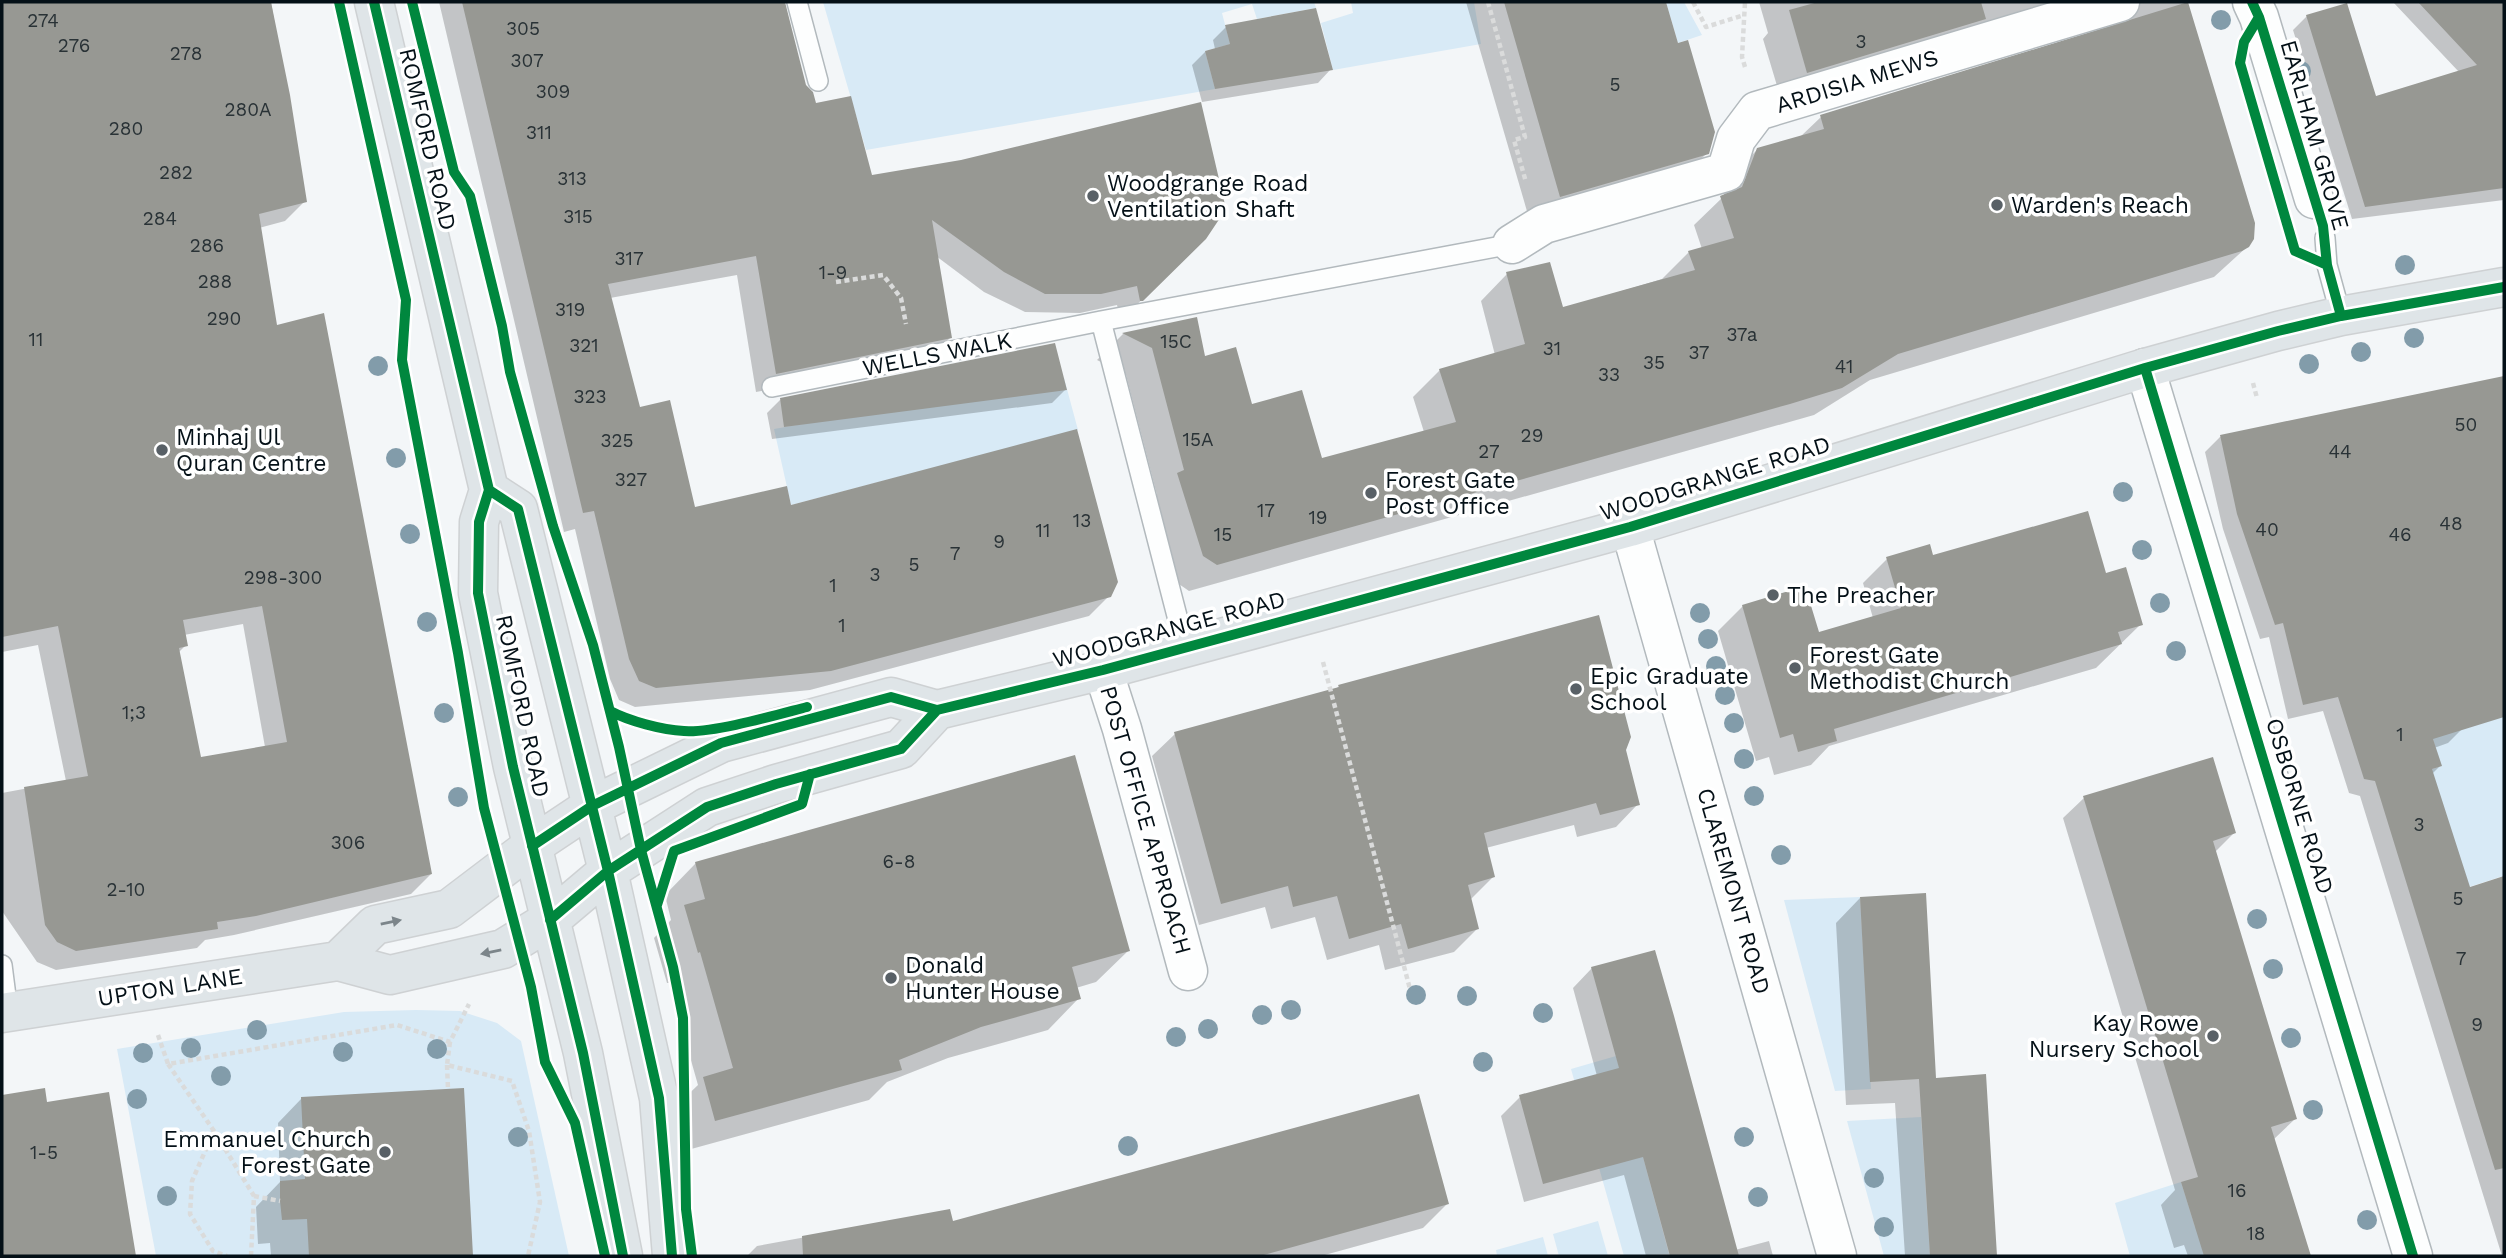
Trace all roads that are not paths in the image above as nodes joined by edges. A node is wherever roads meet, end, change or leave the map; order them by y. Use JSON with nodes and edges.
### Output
{"nodes":[{"id":1,"x":374,"y":2,"type":"edge"},
{"id":2,"x":797,"y":2,"type":"edge"},
{"id":3,"x":2120,"y":2,"type":"edge"},
{"id":4,"x":2252,"y":2,"type":"edge"},
{"id":5,"x":818,"y":81,"type":"dead end"},
{"id":6,"x":2314,"y":199,"type":"dead end"},
{"id":7,"x":1526,"y":235,"type":"joint"},
{"id":8,"x":2325,"y":238,"type":"dead end"},
{"id":9,"x":2504,"y":287,"type":"edge"},
{"id":10,"x":2341,"y":316,"type":"junction"},
{"id":11,"x":1101,"y":321,"type":"junction"},
{"id":12,"x":2145,"y":368,"type":"junction"},
{"id":13,"x":772,"y":387,"type":"dead end"},
{"id":14,"x":489,"y":490,"type":"junction"},
{"id":15,"x":1630,"y":527,"type":"junction"},
{"id":16,"x":1185,"y":647,"type":"junction"},
{"id":17,"x":1103,"y":670,"type":"junction"},
{"id":18,"x":937,"y":710,"type":"junction"},
{"id":19,"x":592,"y":806,"type":"junction"},
{"id":20,"x":532,"y":846,"type":"junction"},
{"id":21,"x":608,"y":872,"type":"junction"},
{"id":22,"x":550,"y":920,"type":"junction"},
{"id":23,"x":338,"y":961,"type":"junction"},
{"id":24,"x":2,"y":965,"type":"edge"},
{"id":25,"x":1188,"y":971,"type":"dead end"},
{"id":26,"x":5,"y":1012,"type":"edge"},
{"id":27,"x":623,"y":1256,"type":"edge"},
{"id":28,"x":672,"y":1256,"type":"edge"},
{"id":29,"x":1837,"y":1256,"type":"edge"},
{"id":30,"x":2413,"y":1256,"type":"edge"}],
"edges":[{"from":1,"to":14,"type":"main road","name":"ROMFORD ROAD"},
{"from":2,"to":5,"type":"lane"},
{"from":3,"to":7,"type":"street","name":"ARDISIA MEWS"},
{"from":4,"to":6,"type":"street","name":"EARLHAM GROVE"},
{"from":7,"to":11,"type":"lane","name":"WELLS WALK"},
{"from":8,"to":10,"type":"lane","name":"EARLHAM GROVE"},
{"from":9,"to":10,"type":"main road","name":"WOODGRANGE ROAD"},
{"from":10,"to":12,"type":"main road","name":"WOODGRANGE ROAD"},
{"from":11,"to":13,"type":"lane","name":"WELLS WALK"},
{"from":11,"to":16,"type":"lane"},
{"from":12,"to":15,"type":"main road","name":"WOODGRANGE ROAD"},
{"from":12,"to":30,"type":"street","name":"OSBORNE ROAD"},
{"from":14,"to":19,"type":"main road","name":"ROMFORD ROAD"},
{"from":14,"to":20,"type":"main road","name":"ROMFORD ROAD"},
{"from":15,"to":16,"type":"main road","name":"WOODGRANGE ROAD"},
{"from":15,"to":29,"type":"street","name":"CLAREMONT ROAD"},
{"from":16,"to":17,"type":"main road","name":"WOODGRANGE ROAD"},
{"from":17,"to":18,"type":"main road","name":"WOODGRANGE ROAD"},
{"from":17,"to":25,"type":"street","name":"POST OFFICE APPROACH"},
{"from":18,"to":19,"type":"main road","name":"WOODGRANGE ROAD"},
{"from":18,"to":21,"type":"main road"},
{"from":19,"to":20,"type":"main road","name":"WOODGRANGE ROAD"},
{"from":19,"to":21,"type":"main road","name":"ROMFORD ROAD"},
{"from":20,"to":22,"type":"main road","name":"ROMFORD ROAD"},
{"from":23,"to":20,"type":"main road","one_way":true},
{"from":21,"to":22,"type":"main road","name":"UPTON LANE"},
{"from":21,"to":28,"type":"main road","name":"ROMFORD ROAD"},
{"from":22,"to":23,"type":"main road","name":"UPTON LANE","one_way":true},
{"from":22,"to":27,"type":"main road","name":"ROMFORD ROAD"},
{"from":23,"to":26,"type":"main road","name":"UPTON LANE"},
{"from":24,"to":26,"type":"lane"}]}
